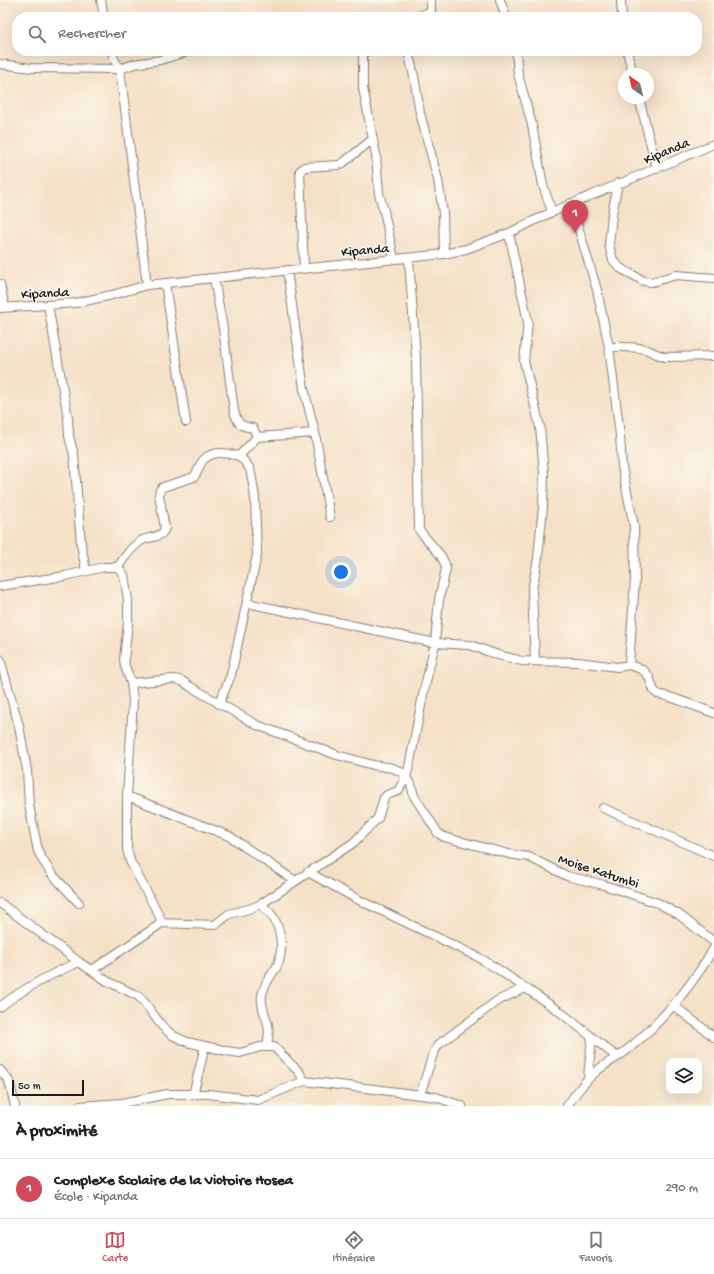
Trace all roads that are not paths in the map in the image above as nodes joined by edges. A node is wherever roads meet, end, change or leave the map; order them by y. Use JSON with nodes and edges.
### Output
{"nodes":[{"id":1,"x":101,"y":0,"type":"edge"},
{"id":2,"x":431,"y":0,"type":"edge"},
{"id":3,"x":500,"y":0,"type":"edge"},
{"id":4,"x":621,"y":0,"type":"edge"},
{"id":5,"x":103,"y":12,"type":"edge"},
{"id":6,"x":429,"y":12,"type":"edge"},
{"id":7,"x":504,"y":12,"type":"edge"},
{"id":8,"x":622,"y":12,"type":"edge"},
{"id":9,"x":113,"y":56,"type":"edge"},
{"id":10,"x":173,"y":56,"type":"edge"},
{"id":11,"x":363,"y":56,"type":"edge"},
{"id":12,"x":409,"y":56,"type":"edge"},
{"id":13,"x":516,"y":56,"type":"edge"},
{"id":14,"x":628,"y":56,"type":"edge"},
{"id":15,"x":0,"y":64,"type":"edge"},
{"id":16,"x":631,"y":68,"type":"edge"},
{"id":17,"x":120,"y":69,"type":"junction"},
{"id":18,"x":641,"y":104,"type":"edge"},
{"id":19,"x":373,"y":139,"type":"junction"},
{"id":20,"x":714,"y":144,"type":"edge"},
{"id":21,"x":657,"y":169,"type":"junction"},
{"id":22,"x":618,"y":183,"type":"junction"},
{"id":23,"x":571,"y":203,"type":"junction"},
{"id":24,"x":552,"y":212,"type":"junction"},
{"id":25,"x":509,"y":233,"type":"junction"},
{"id":26,"x":444,"y":254,"type":"junction"},
{"id":27,"x":409,"y":258,"type":"junction"},
{"id":28,"x":394,"y":259,"type":"junction"},
{"id":29,"x":304,"y":268,"type":"junction"},
{"id":30,"x":287,"y":270,"type":"junction"},
{"id":31,"x":214,"y":278,"type":"junction"},
{"id":32,"x":714,"y":278,"type":"edge"},
{"id":33,"x":165,"y":283,"type":"junction"},
{"id":34,"x":0,"y":284,"type":"edge"},
{"id":35,"x":148,"y":285,"type":"junction"},
{"id":36,"x":48,"y":305,"type":"junction"},
{"id":37,"x":3,"y":308,"type":"edge"},
{"id":38,"x":609,"y":347,"type":"junction"},
{"id":39,"x":714,"y":356,"type":"edge"},
{"id":40,"x":186,"y":422,"type":"dead end"},
{"id":41,"x":315,"y":432,"type":"junction"},
{"id":42,"x":257,"y":438,"type":"junction"},
{"id":43,"x":239,"y":456,"type":"junction"},
{"id":44,"x":330,"y":517,"type":"dead end"},
{"id":45,"x":118,"y":567,"type":"junction"},
{"id":46,"x":86,"y":571,"type":"junction"},
{"id":47,"x":0,"y":586,"type":"edge"},
{"id":48,"x":247,"y":603,"type":"junction"},
{"id":49,"x":435,"y":643,"type":"junction"},
{"id":50,"x":0,"y":660,"type":"edge"},
{"id":51,"x":535,"y":661,"type":"junction"},
{"id":52,"x":629,"y":665,"type":"junction"},
{"id":53,"x":130,"y":683,"type":"junction"},
{"id":54,"x":219,"y":704,"type":"junction"},
{"id":55,"x":714,"y":713,"type":"edge"},
{"id":56,"x":406,"y":777,"type":"junction"},
{"id":57,"x":127,"y":796,"type":"junction"},
{"id":58,"x":603,"y":808,"type":"dead end"},
{"id":59,"x":714,"y":856,"type":"edge"},
{"id":60,"x":308,"y":872,"type":"junction"},
{"id":61,"x":295,"y":881,"type":"junction"},
{"id":62,"x":0,"y":903,"type":"edge"},
{"id":63,"x":79,"y":903,"type":"dead end"},
{"id":64,"x":261,"y":904,"type":"junction"},
{"id":65,"x":160,"y":923,"type":"junction"},
{"id":66,"x":714,"y":942,"type":"edge"},
{"id":67,"x":713,"y":951,"type":"edge"},
{"id":68,"x":79,"y":962,"type":"junction"},
{"id":69,"x":92,"y":970,"type":"junction"},
{"id":70,"x":525,"y":988,"type":"junction"},
{"id":71,"x":673,"y":1005,"type":"junction"},
{"id":72,"x":0,"y":1006,"type":"edge"},
{"id":73,"x":592,"y":1037,"type":"junction"},
{"id":74,"x":714,"y":1037,"type":"edge"},
{"id":75,"x":205,"y":1046,"type":"junction"},
{"id":76,"x":267,"y":1046,"type":"junction"},
{"id":77,"x":617,"y":1057,"type":"junction"},
{"id":78,"x":0,"y":1070,"type":"edge"},
{"id":79,"x":588,"y":1078,"type":"junction"},
{"id":80,"x":304,"y":1081,"type":"junction"},
{"id":81,"x":193,"y":1095,"type":"junction"},
{"id":82,"x":420,"y":1095,"type":"junction"},
{"id":83,"x":244,"y":1102,"type":"edge"},
{"id":84,"x":15,"y":1106,"type":"edge"},
{"id":85,"x":80,"y":1106,"type":"edge"},
{"id":86,"x":462,"y":1106,"type":"edge"},
{"id":87,"x":567,"y":1106,"type":"edge"}],
"edges":[{"from":1,"to":5,"type":"street"},
{"from":2,"to":6,"type":"street"},
{"from":3,"to":7,"type":"street"},
{"from":4,"to":8,"type":"street"},
{"from":9,"to":17,"type":"street"},
{"from":10,"to":17,"type":"street"},
{"from":11,"to":19,"type":"street"},
{"from":12,"to":26,"type":"street"},
{"from":13,"to":24,"type":"street"},
{"from":14,"to":16,"type":"street"},
{"from":15,"to":17,"type":"street"},
{"from":17,"to":35,"type":"street"},
{"from":18,"to":21,"type":"street"},
{"from":19,"to":28,"type":"street"},
{"from":19,"to":29,"type":"street"},
{"from":20,"to":21,"type":"street","name":"Kipanda"},
{"from":21,"to":22,"type":"street","name":"Kipanda"},
{"from":22,"to":23,"type":"street","name":"Kipanda"},
{"from":22,"to":32,"type":"street"},
{"from":23,"to":24,"type":"street","name":"Kipanda"},
{"from":23,"to":38,"type":"street"},
{"from":24,"to":25,"type":"street","name":"Kipanda"},
{"from":25,"to":26,"type":"street","name":"Kipanda"},
{"from":25,"to":51,"type":"street"},
{"from":26,"to":27,"type":"street","name":"Kipanda"},
{"from":27,"to":28,"type":"street","name":"Kipanda"},
{"from":27,"to":49,"type":"street"},
{"from":28,"to":29,"type":"street","name":"Kipanda"},
{"from":29,"to":30,"type":"street","name":"Kipanda"},
{"from":30,"to":31,"type":"street","name":"Kipanda"},
{"from":30,"to":41,"type":"street"},
{"from":31,"to":33,"type":"street","name":"Kipanda"},
{"from":31,"to":42,"type":"street"},
{"from":33,"to":35,"type":"street","name":"Kipanda"},
{"from":33,"to":40,"type":"street"},
{"from":34,"to":37,"type":"street"},
{"from":35,"to":36,"type":"street","name":"Kipanda"},
{"from":36,"to":37,"type":"street","name":"Kipanda"},
{"from":36,"to":46,"type":"street"},
{"from":38,"to":39,"type":"street"},
{"from":38,"to":52,"type":"street"},
{"from":41,"to":42,"type":"street"},
{"from":41,"to":44,"type":"street"},
{"from":42,"to":43,"type":"street"},
{"from":43,"to":45,"type":"street"},
{"from":43,"to":48,"type":"street"},
{"from":45,"to":46,"type":"street"},
{"from":45,"to":53,"type":"street"},
{"from":46,"to":47,"type":"street"},
{"from":48,"to":49,"type":"street"},
{"from":48,"to":54,"type":"street"},
{"from":49,"to":51,"type":"street"},
{"from":49,"to":56,"type":"street"},
{"from":50,"to":63,"type":"street"},
{"from":51,"to":52,"type":"street"},
{"from":52,"to":55,"type":"street"},
{"from":53,"to":54,"type":"street"},
{"from":53,"to":57,"type":"street"},
{"from":54,"to":56,"type":"street"},
{"from":56,"to":60,"type":"street"},
{"from":56,"to":66,"type":"street","name":"Moise Katumbi"},
{"from":57,"to":61,"type":"street"},
{"from":57,"to":65,"type":"street"},
{"from":58,"to":59,"type":"street"},
{"from":60,"to":61,"type":"street"},
{"from":60,"to":70,"type":"street"},
{"from":61,"to":64,"type":"street"},
{"from":62,"to":68,"type":"street"},
{"from":64,"to":65,"type":"street"},
{"from":64,"to":76,"type":"street"},
{"from":65,"to":69,"type":"street"},
{"from":67,"to":71,"type":"street"},
{"from":68,"to":69,"type":"street"},
{"from":68,"to":72,"type":"street"},
{"from":69,"to":75,"type":"street"},
{"from":70,"to":73,"type":"street"},
{"from":70,"to":82,"type":"street"},
{"from":71,"to":74,"type":"street"},
{"from":71,"to":77,"type":"street"},
{"from":73,"to":77,"type":"street"},
{"from":73,"to":79,"type":"street"},
{"from":75,"to":76,"type":"street"},
{"from":75,"to":81,"type":"street"},
{"from":76,"to":80,"type":"street"},
{"from":77,"to":79,"type":"street"},
{"from":78,"to":84,"type":"street"},
{"from":79,"to":87,"type":"street"},
{"from":80,"to":82,"type":"street"},
{"from":80,"to":83,"type":"street"},
{"from":81,"to":83,"type":"street"},
{"from":81,"to":85,"type":"street"},
{"from":82,"to":86,"type":"street"}]}
